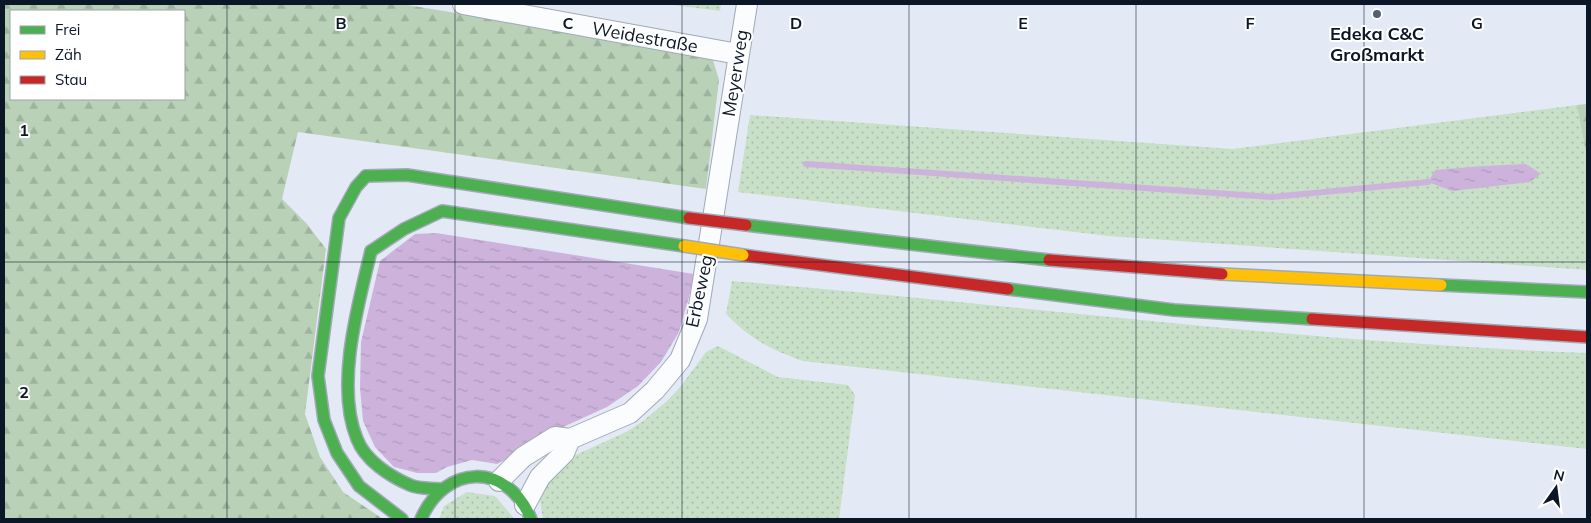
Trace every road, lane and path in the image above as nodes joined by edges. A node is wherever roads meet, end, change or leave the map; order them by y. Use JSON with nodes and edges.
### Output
{"nodes":[{"id":1,"x":463,"y":4,"type":"edge"},
{"id":2,"x":747,"y":4,"type":"edge"},
{"id":3,"x":738,"y":54,"type":"junction"},
{"id":4,"x":724,"y":143,"type":"joint"},
{"id":5,"x":1587,"y":292,"type":"edge"},
{"id":6,"x":1587,"y":337,"type":"edge"},
{"id":7,"x":570,"y":439,"type":"junction"},
{"id":8,"x":499,"y":482,"type":"junction"},
{"id":9,"x":440,"y":489,"type":"junction"},
{"id":10,"x":528,"y":512,"type":"edge"},
{"id":11,"x":402,"y":519,"type":"edge"},
{"id":12,"x":421,"y":519,"type":"edge"}],
"edges":[{"from":1,"to":3,"type":"street","name":"Weidestraße"},
{"from":2,"to":3,"type":"street","name":"Meyerweg"},
{"from":3,"to":4,"type":"street","name":"Meyerweg"},
{"from":4,"to":7,"type":"street","name":"Erbeweg"},
{"from":5,"to":11,"type":"main road","bridge":true},
{"from":6,"to":9,"type":"main road","bridge":true},
{"from":7,"to":8,"type":"street","name":"Erbeweg"},
{"from":7,"to":10,"type":"street"},
{"from":8,"to":9,"type":"main road"},
{"from":8,"to":10,"type":"main road"},
{"from":9,"to":12,"type":"main road"}]}
